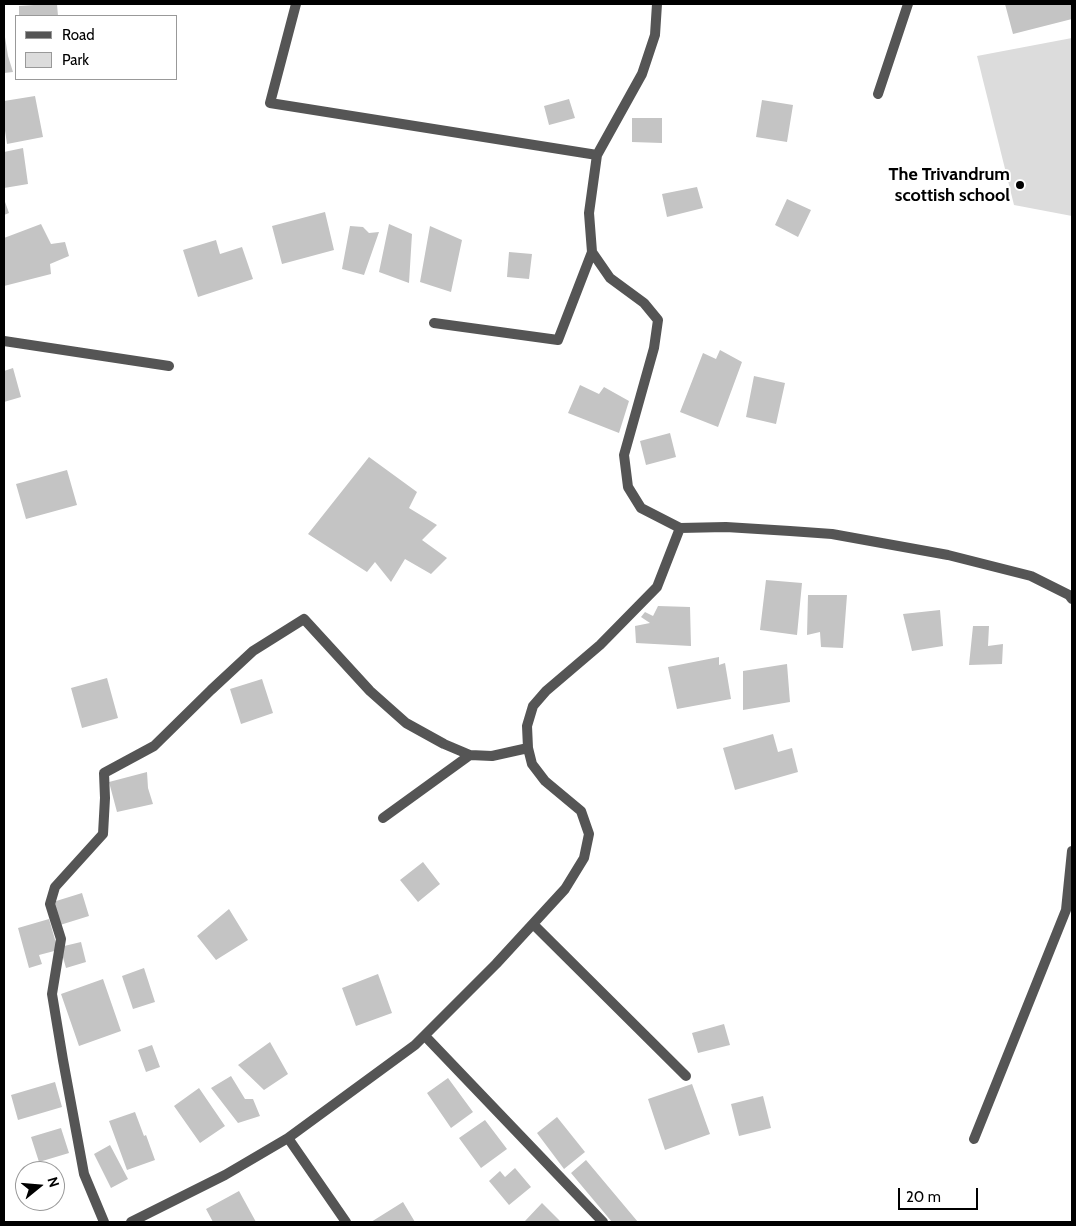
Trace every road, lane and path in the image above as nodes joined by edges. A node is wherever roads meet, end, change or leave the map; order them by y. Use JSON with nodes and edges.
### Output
{"nodes":[{"id":1,"x":296,"y":4,"type":"edge"},
{"id":2,"x":657,"y":4,"type":"edge"},
{"id":3,"x":908,"y":4,"type":"edge"},
{"id":4,"x":878,"y":94,"type":"dead end"},
{"id":5,"x":597,"y":155,"type":"junction"},
{"id":6,"x":592,"y":252,"type":"junction"},
{"id":7,"x":434,"y":323,"type":"dead end"},
{"id":8,"x":4,"y":341,"type":"edge"},
{"id":9,"x":169,"y":366,"type":"dead end"},
{"id":10,"x":680,"y":528,"type":"junction"},
{"id":11,"x":1072,"y":599,"type":"edge"},
{"id":12,"x":528,"y":748,"type":"junction"},
{"id":13,"x":470,"y":755,"type":"junction"},
{"id":14,"x":383,"y":818,"type":"dead end"},
{"id":15,"x":1072,"y":851,"type":"edge"},
{"id":16,"x":533,"y":924,"type":"junction"},
{"id":17,"x":425,"y":1036,"type":"junction"},
{"id":18,"x":686,"y":1076,"type":"dead end"},
{"id":19,"x":288,"y":1138,"type":"junction"},
{"id":20,"x":974,"y":1139,"type":"dead end"},
{"id":21,"x":104,"y":1222,"type":"edge"},
{"id":22,"x":131,"y":1222,"type":"edge"},
{"id":23,"x":346,"y":1222,"type":"edge"},
{"id":24,"x":603,"y":1222,"type":"edge"}],
"edges":[{"from":1,"to":5,"type":"street"},
{"from":2,"to":5,"type":"street"},
{"from":3,"to":4,"type":"street"},
{"from":5,"to":6,"type":"street"},
{"from":6,"to":7,"type":"street"},
{"from":6,"to":10,"type":"street"},
{"from":8,"to":9,"type":"street"},
{"from":10,"to":11,"type":"street"},
{"from":10,"to":12,"type":"street"},
{"from":12,"to":13,"type":"street"},
{"from":12,"to":16,"type":"street"},
{"from":13,"to":14,"type":"street"},
{"from":13,"to":21,"type":"street"},
{"from":15,"to":20,"type":"street"},
{"from":16,"to":17,"type":"street"},
{"from":16,"to":18,"type":"street"},
{"from":17,"to":19,"type":"street"},
{"from":17,"to":24,"type":"street"},
{"from":19,"to":22,"type":"street"},
{"from":19,"to":23,"type":"street"}]}
